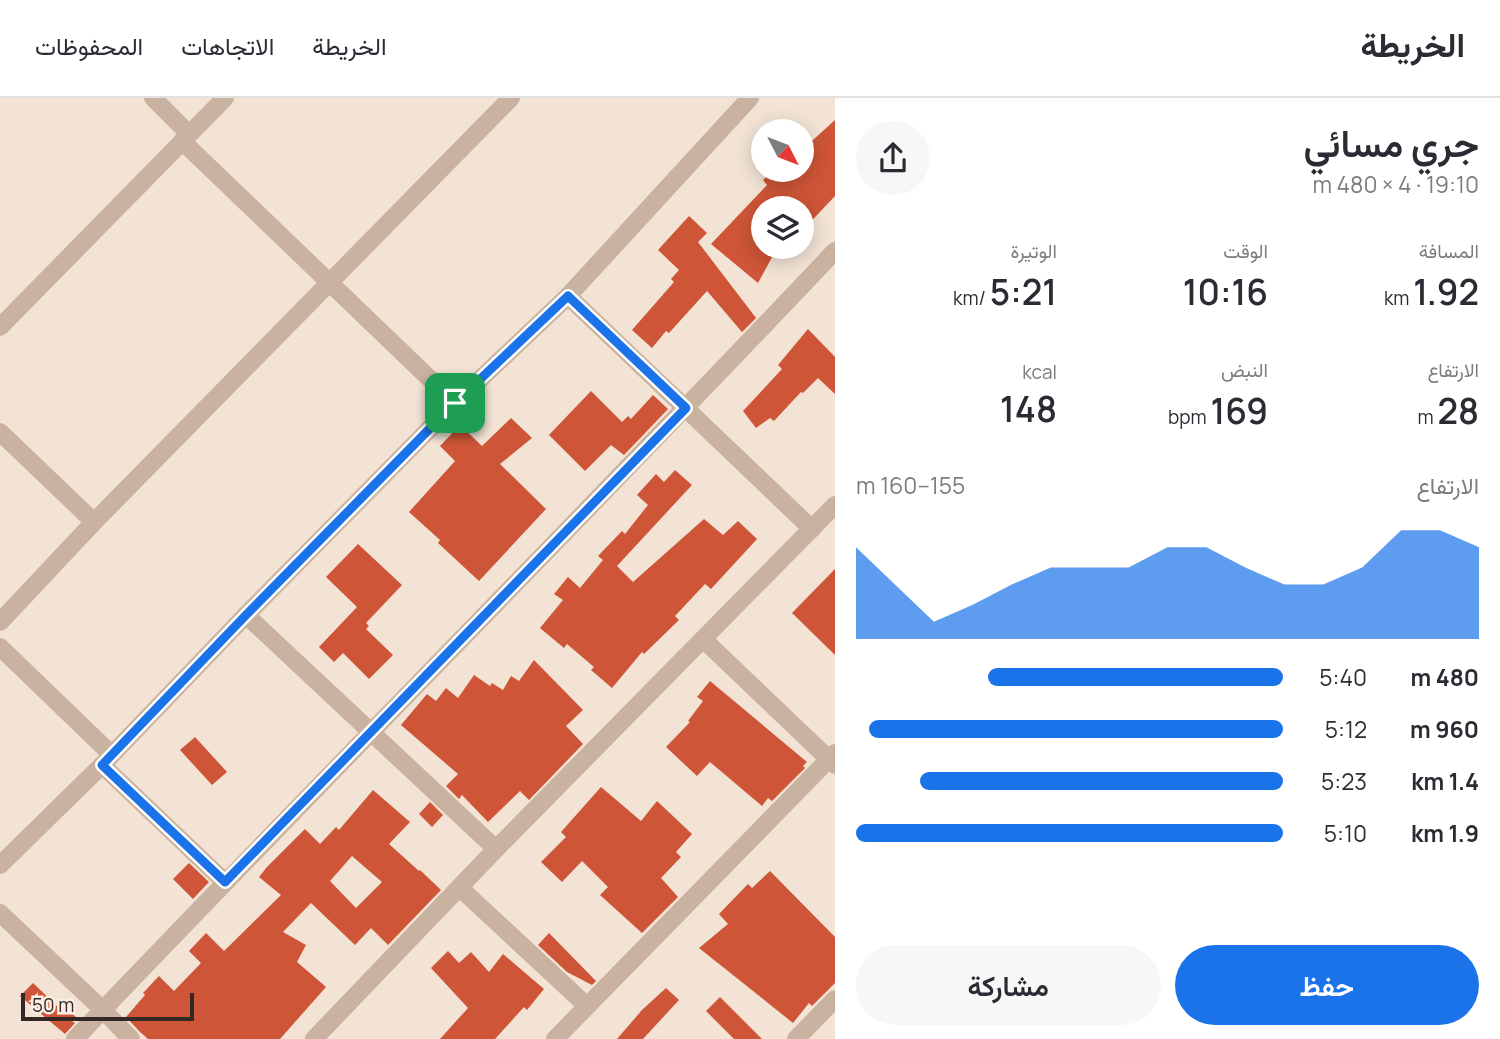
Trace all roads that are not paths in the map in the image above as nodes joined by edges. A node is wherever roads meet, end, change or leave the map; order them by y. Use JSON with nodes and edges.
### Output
{"nodes":[{"id":1,"x":153,"y":98,"type":"edge"},
{"id":2,"x":225,"y":98,"type":"edge"},
{"id":3,"x":511,"y":98,"type":"edge"},
{"id":4,"x":750,"y":98,"type":"edge"},
{"id":5,"x":185,"y":138,"type":"junction"},
{"id":6,"x":835,"y":251,"type":"edge"},
{"id":7,"x":329,"y":282,"type":"junction"},
{"id":8,"x":568,"y":296,"type":"junction"},
{"id":9,"x":0,"y":327,"type":"edge"},
{"id":10,"x":455,"y":403,"type":"junction"},
{"id":11,"x":686,"y":408,"type":"junction"},
{"id":12,"x":0,"y":432,"type":"edge"},
{"id":13,"x":835,"y":505,"type":"edge"},
{"id":14,"x":94,"y":522,"type":"junction"},
{"id":15,"x":812,"y":529,"type":"junction"},
{"id":16,"x":246,"y":615,"type":"junction"},
{"id":17,"x":0,"y":622,"type":"edge"},
{"id":18,"x":704,"y":639,"type":"junction"},
{"id":19,"x":0,"y":647,"type":"edge"},
{"id":20,"x":371,"y":732,"type":"junction"},
{"id":21,"x":107,"y":759,"type":"junction"},
{"id":22,"x":833,"y":759,"type":"edge"},
{"id":23,"x":496,"y":849,"type":"junction"},
{"id":24,"x":0,"y":865,"type":"edge"},
{"id":25,"x":225,"y":882,"type":"junction"},
{"id":26,"x":460,"y":888,"type":"junction"},
{"id":27,"x":0,"y":914,"type":"edge"},
{"id":28,"x":835,"y":999,"type":"edge"},
{"id":29,"x":587,"y":1006,"type":"junction"},
{"id":30,"x":103,"y":1010,"type":"junction"},
{"id":31,"x":75,"y":1039,"type":"edge"},
{"id":32,"x":131,"y":1039,"type":"edge"},
{"id":33,"x":314,"y":1039,"type":"edge"},
{"id":34,"x":555,"y":1039,"type":"edge"},
{"id":35,"x":796,"y":1039,"type":"edge"}],
"edges":[{"from":1,"to":5,"type":"street"},
{"from":2,"to":5,"type":"street"},
{"from":3,"to":7,"type":"street"},
{"from":4,"to":8,"type":"street"},
{"from":5,"to":7,"type":"street"},
{"from":5,"to":9,"type":"street"},
{"from":6,"to":11,"type":"street"},
{"from":7,"to":10,"type":"street"},
{"from":7,"to":14,"type":"street"},
{"from":8,"to":10,"type":"street"},
{"from":8,"to":11,"type":"street"},
{"from":10,"to":16,"type":"street"},
{"from":11,"to":15,"type":"street"},
{"from":11,"to":20,"type":"street"},
{"from":12,"to":14,"type":"street"},
{"from":13,"to":15,"type":"street"},
{"from":14,"to":17,"type":"street"},
{"from":15,"to":18,"type":"street"},
{"from":16,"to":20,"type":"street"},
{"from":16,"to":21,"type":"street"},
{"from":18,"to":22,"type":"street"},
{"from":18,"to":23,"type":"street"},
{"from":19,"to":21,"type":"street"},
{"from":20,"to":23,"type":"street"},
{"from":20,"to":25,"type":"street"},
{"from":21,"to":24,"type":"street"},
{"from":21,"to":25,"type":"street"},
{"from":22,"to":29,"type":"street"},
{"from":23,"to":26,"type":"street"},
{"from":25,"to":30,"type":"street"},
{"from":26,"to":29,"type":"street"},
{"from":26,"to":33,"type":"street"},
{"from":27,"to":30,"type":"street"},
{"from":28,"to":35,"type":"street"},
{"from":29,"to":34,"type":"street"},
{"from":30,"to":31,"type":"street"},
{"from":30,"to":32,"type":"street"}]}
